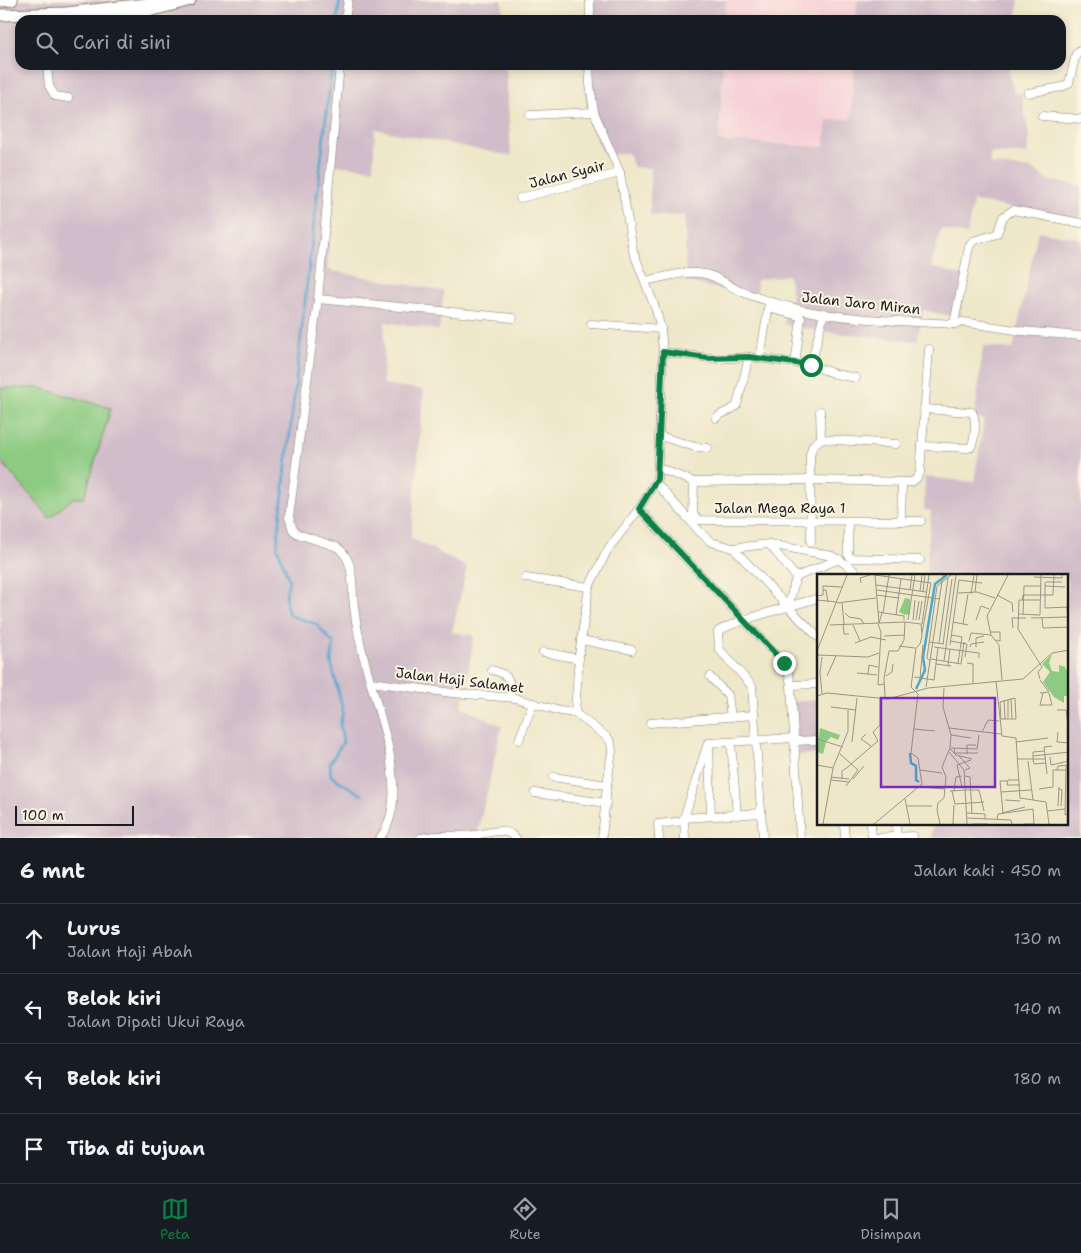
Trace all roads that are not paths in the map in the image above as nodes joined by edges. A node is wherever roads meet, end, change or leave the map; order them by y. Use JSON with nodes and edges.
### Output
{"nodes":[{"id":1,"x":12,"y":0,"type":"edge"},
{"id":2,"x":162,"y":0,"type":"edge"},
{"id":3,"x":190,"y":0,"type":"edge"},
{"id":4,"x":348,"y":0,"type":"edge"},
{"id":5,"x":590,"y":0,"type":"edge"},
{"id":6,"x":0,"y":1,"type":"edge"},
{"id":7,"x":66,"y":13,"type":"junction"},
{"id":8,"x":0,"y":15,"type":"edge"},
{"id":9,"x":54,"y":15,"type":"edge"},
{"id":10,"x":78,"y":15,"type":"edge"},
{"id":11,"x":120,"y":15,"type":"edge"},
{"id":12,"x":346,"y":15,"type":"edge"},
{"id":13,"x":590,"y":15,"type":"edge"},
{"id":14,"x":15,"y":16,"type":"edge"},
{"id":15,"x":1081,"y":48,"type":"edge"},
{"id":16,"x":47,"y":70,"type":"edge"},
{"id":17,"x":340,"y":70,"type":"edge"},
{"id":18,"x":589,"y":70,"type":"edge"},
{"id":19,"x":1028,"y":93,"type":"dead end"},
{"id":20,"x":68,"y":98,"type":"dead end"},
{"id":21,"x":594,"y":112,"type":"junction"},
{"id":22,"x":530,"y":115,"type":"dead end"},
{"id":23,"x":1042,"y":116,"type":"dead end"},
{"id":24,"x":1081,"y":119,"type":"edge"},
{"id":25,"x":620,"y":174,"type":"junction"},
{"id":26,"x":520,"y":198,"type":"dead end"},
{"id":27,"x":1081,"y":223,"type":"edge"},
{"id":28,"x":645,"y":281,"type":"junction"},
{"id":29,"x":318,"y":299,"type":"junction"},
{"id":30,"x":769,"y":305,"type":"junction"},
{"id":31,"x":824,"y":314,"type":"junction"},
{"id":32,"x":513,"y":318,"type":"dead end"},
{"id":33,"x":591,"y":324,"type":"dead end"},
{"id":34,"x":954,"y":324,"type":"junction"},
{"id":35,"x":661,"y":329,"type":"junction"},
{"id":36,"x":1081,"y":336,"type":"edge"},
{"id":37,"x":929,"y":349,"type":"dead end"},
{"id":38,"x":663,"y":352,"type":"junction"},
{"id":39,"x":761,"y":352,"type":"dead end"},
{"id":40,"x":749,"y":357,"type":"junction"},
{"id":41,"x":796,"y":357,"type":"dead end"},
{"id":42,"x":811,"y":365,"type":"junction"},
{"id":43,"x":856,"y":378,"type":"dead end"},
{"id":44,"x":924,"y":409,"type":"junction"},
{"id":45,"x":820,"y":411,"type":"dead end"},
{"id":46,"x":716,"y":418,"type":"dead end"},
{"id":47,"x":660,"y":436,"type":"junction"},
{"id":48,"x":821,"y":440,"type":"junction"},
{"id":49,"x":896,"y":444,"type":"dead end"},
{"id":50,"x":922,"y":446,"type":"junction"},
{"id":51,"x":708,"y":448,"type":"dead end"},
{"id":52,"x":659,"y":468,"type":"junction"},
{"id":53,"x":811,"y":480,"type":"junction"},
{"id":54,"x":694,"y":482,"type":"junction"},
{"id":55,"x":656,"y":483,"type":"junction"},
{"id":56,"x":902,"y":483,"type":"junction"},
{"id":57,"x":639,"y":509,"type":"junction"},
{"id":58,"x":811,"y":520,"type":"junction"},
{"id":59,"x":848,"y":521,"type":"junction"},
{"id":60,"x":902,"y":521,"type":"junction"},
{"id":61,"x":920,"y":522,"type":"dead end"},
{"id":62,"x":811,"y":542,"type":"dead end"},
{"id":63,"x":769,"y":544,"type":"junction"},
{"id":64,"x":733,"y":548,"type":"junction"},
{"id":65,"x":839,"y":559,"type":"junction"},
{"id":66,"x":920,"y":560,"type":"dead end"},
{"id":67,"x":858,"y":574,"type":"edge"},
{"id":68,"x":796,"y":577,"type":"junction"},
{"id":69,"x":526,"y":578,"type":"dead end"},
{"id":70,"x":589,"y":586,"type":"junction"},
{"id":71,"x":817,"y":598,"type":"edge"},
{"id":72,"x":788,"y":608,"type":"junction"},
{"id":73,"x":744,"y":621,"type":"junction"},
{"id":74,"x":817,"y":636,"type":"edge"},
{"id":75,"x":581,"y":640,"type":"junction"},
{"id":76,"x":632,"y":650,"type":"dead end"},
{"id":77,"x":543,"y":652,"type":"dead end"},
{"id":78,"x":579,"y":659,"type":"junction"},
{"id":79,"x":492,"y":670,"type":"dead end"},
{"id":80,"x":710,"y":677,"type":"dead end"},
{"id":81,"x":371,"y":682,"type":"junction"},
{"id":82,"x":817,"y":684,"type":"edge"},
{"id":83,"x":791,"y":685,"type":"junction"},
{"id":84,"x":510,"y":698,"type":"junction"},
{"id":85,"x":533,"y":703,"type":"junction"},
{"id":86,"x":575,"y":713,"type":"junction"},
{"id":87,"x":754,"y":715,"type":"junction"},
{"id":88,"x":731,"y":717,"type":"junction"},
{"id":89,"x":650,"y":723,"type":"dead end"},
{"id":90,"x":794,"y":739,"type":"junction"},
{"id":91,"x":519,"y":740,"type":"dead end"},
{"id":92,"x":817,"y":740,"type":"edge"},
{"id":93,"x":757,"y":741,"type":"junction"},
{"id":94,"x":731,"y":742,"type":"junction"},
{"id":95,"x":707,"y":746,"type":"junction"},
{"id":96,"x":553,"y":777,"type":"dead end"},
{"id":97,"x":607,"y":786,"type":"junction"},
{"id":98,"x":535,"y":793,"type":"dead end"},
{"id":99,"x":606,"y":803,"type":"junction"},
{"id":100,"x":761,"y":813,"type":"junction"},
{"id":101,"x":737,"y":814,"type":"junction"},
{"id":102,"x":712,"y":816,"type":"junction"},
{"id":103,"x":684,"y":820,"type":"junction"},
{"id":104,"x":896,"y":826,"type":"edge"},
{"id":105,"x":914,"y":836,"type":"dead end"},
{"id":106,"x":897,"y":837,"type":"junction"},
{"id":107,"x":380,"y":838,"type":"edge"},
{"id":108,"x":421,"y":838,"type":"edge"},
{"id":109,"x":516,"y":838,"type":"edge"},
{"id":110,"x":602,"y":838,"type":"edge"},
{"id":111,"x":659,"y":838,"type":"edge"},
{"id":112,"x":686,"y":838,"type":"edge"},
{"id":113,"x":763,"y":838,"type":"edge"},
{"id":114,"x":799,"y":838,"type":"edge"},
{"id":115,"x":872,"y":838,"type":"edge"}],
"edges":[{"from":1,"to":6,"type":"highway"},
{"from":2,"to":7,"type":"highway"},
{"from":3,"to":11,"type":"highway"},
{"from":4,"to":12,"type":"street"},
{"from":5,"to":13,"type":"street"},
{"from":7,"to":9,"type":"highway"},
{"from":7,"to":10,"type":"highway"},
{"from":8,"to":14,"type":"highway"},
{"from":15,"to":19,"type":"street"},
{"from":16,"to":20,"type":"street"},
{"from":17,"to":29,"type":"street"},
{"from":18,"to":21,"type":"street"},
{"from":21,"to":22,"type":"street"},
{"from":21,"to":25,"type":"street"},
{"from":23,"to":24,"type":"street"},
{"from":25,"to":26,"type":"street","name":"Jalan Syair"},
{"from":25,"to":28,"type":"street"},
{"from":27,"to":34,"type":"street"},
{"from":28,"to":30,"type":"street","name":"Jalan Jaro Miran"},
{"from":28,"to":35,"type":"street"},
{"from":29,"to":32,"type":"street"},
{"from":29,"to":81,"type":"street"},
{"from":30,"to":31,"type":"street","name":"Jalan Jaro Miran"},
{"from":30,"to":39,"type":"street"},
{"from":30,"to":41,"type":"street"},
{"from":31,"to":34,"type":"street","name":"Jalan Jaro Miran"},
{"from":31,"to":42,"type":"street"},
{"from":33,"to":35,"type":"street"},
{"from":34,"to":36,"type":"street","name":"Jalan Jaro Miran"},
{"from":35,"to":38,"type":"street"},
{"from":37,"to":44,"type":"street"},
{"from":38,"to":40,"type":"street"},
{"from":38,"to":47,"type":"street"},
{"from":40,"to":42,"type":"street"},
{"from":40,"to":46,"type":"street"},
{"from":42,"to":43,"type":"street"},
{"from":44,"to":50,"type":"street"},
{"from":44,"to":50,"type":"street"},
{"from":45,"to":48,"type":"street"},
{"from":47,"to":51,"type":"street"},
{"from":47,"to":52,"type":"street"},
{"from":48,"to":49,"type":"street"},
{"from":48,"to":53,"type":"street"},
{"from":50,"to":56,"type":"street"},
{"from":52,"to":54,"type":"street"},
{"from":52,"to":55,"type":"street"},
{"from":53,"to":54,"type":"street"},
{"from":53,"to":56,"type":"street"},
{"from":53,"to":58,"type":"street"},
{"from":54,"to":58,"type":"street","name":"Jalan Mega Raya 1"},
{"from":55,"to":57,"type":"street"},
{"from":55,"to":64,"type":"street"},
{"from":56,"to":60,"type":"street"},
{"from":57,"to":70,"type":"street"},
{"from":57,"to":73,"type":"street"},
{"from":58,"to":59,"type":"street","name":"Jalan Mega Raya 1"},
{"from":58,"to":62,"type":"street"},
{"from":59,"to":60,"type":"street","name":"Jalan Mega Raya 1"},
{"from":59,"to":66,"type":"street"},
{"from":60,"to":61,"type":"street","name":"Jalan Mega Raya 1"},
{"from":63,"to":64,"type":"street"},
{"from":63,"to":65,"type":"street"},
{"from":63,"to":68,"type":"street"},
{"from":64,"to":72,"type":"street"},
{"from":65,"to":67,"type":"street"},
{"from":65,"to":68,"type":"street"},
{"from":68,"to":72,"type":"street"},
{"from":69,"to":70,"type":"street"},
{"from":70,"to":75,"type":"street"},
{"from":71,"to":72,"type":"street"},
{"from":72,"to":73,"type":"street"},
{"from":72,"to":74,"type":"street"},
{"from":73,"to":83,"type":"street"},
{"from":73,"to":87,"type":"street"},
{"from":75,"to":76,"type":"street"},
{"from":75,"to":78,"type":"street"},
{"from":77,"to":78,"type":"street"},
{"from":78,"to":86,"type":"street"},
{"from":79,"to":84,"type":"street"},
{"from":80,"to":88,"type":"street"},
{"from":81,"to":84,"type":"street","name":"Jalan Haji Salamet"},
{"from":81,"to":107,"type":"street"},
{"from":82,"to":83,"type":"street"},
{"from":83,"to":90,"type":"street"},
{"from":84,"to":85,"type":"street","name":"Jalan Haji Salamet"},
{"from":85,"to":86,"type":"street","name":"Jalan Haji Salamet"},
{"from":85,"to":91,"type":"street"},
{"from":86,"to":97,"type":"street"},
{"from":87,"to":88,"type":"street"},
{"from":87,"to":93,"type":"street"},
{"from":88,"to":89,"type":"street"},
{"from":90,"to":92,"type":"street"},
{"from":90,"to":93,"type":"street"},
{"from":90,"to":114,"type":"street"},
{"from":93,"to":94,"type":"street"},
{"from":93,"to":100,"type":"street"},
{"from":94,"to":95,"type":"street"},
{"from":94,"to":101,"type":"street"},
{"from":95,"to":102,"type":"street"},
{"from":95,"to":103,"type":"street"},
{"from":96,"to":97,"type":"street"},
{"from":97,"to":99,"type":"street"},
{"from":98,"to":99,"type":"street"},
{"from":99,"to":110,"type":"street"},
{"from":100,"to":101,"type":"street"},
{"from":100,"to":113,"type":"street"},
{"from":101,"to":102,"type":"street"},
{"from":102,"to":103,"type":"street"},
{"from":103,"to":111,"type":"street"},
{"from":103,"to":112,"type":"street"},
{"from":104,"to":106,"type":"street"},
{"from":105,"to":106,"type":"street"},
{"from":106,"to":115,"type":"street"},
{"from":108,"to":109,"type":"street"}]}
